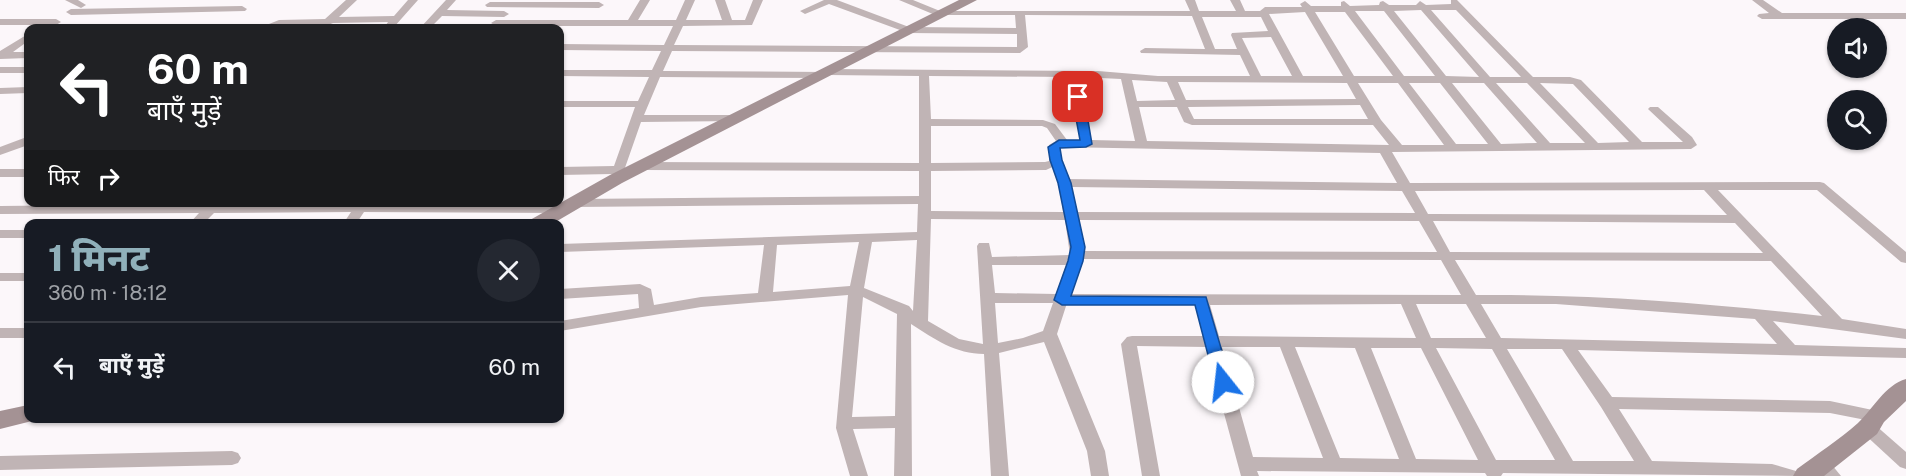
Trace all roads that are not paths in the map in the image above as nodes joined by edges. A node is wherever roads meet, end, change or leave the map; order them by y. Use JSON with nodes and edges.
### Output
{"nodes":[{"id":1,"x":70,"y":0,"type":"edge"},
{"id":2,"x":352,"y":0,"type":"edge"},
{"id":3,"x":414,"y":0,"type":"edge"},
{"id":4,"x":451,"y":0,"type":"edge"},
{"id":5,"x":645,"y":0,"type":"edge"},
{"id":6,"x":690,"y":0,"type":"edge"},
{"id":7,"x":720,"y":0,"type":"edge"},
{"id":8,"x":758,"y":0,"type":"edge"},
{"id":9,"x":904,"y":0,"type":"edge"},
{"id":10,"x":970,"y":0,"type":"edge"},
{"id":11,"x":1066,"y":0,"type":"edge"},
{"id":12,"x":1105,"y":0,"type":"edge"},
{"id":13,"x":1149,"y":0,"type":"edge"},
{"id":14,"x":1190,"y":0,"type":"edge"},
{"id":15,"x":1235,"y":0,"type":"edge"},
{"id":16,"x":1757,"y":0,"type":"edge"},
{"id":17,"x":831,"y":1,"type":"edge"},
{"id":18,"x":601,"y":2,"type":"edge"},
{"id":19,"x":84,"y":3,"type":"edge"},
{"id":20,"x":1305,"y":4,"type":"edge"},
{"id":21,"x":1383,"y":4,"type":"edge"},
{"id":22,"x":1420,"y":4,"type":"edge"},
{"id":23,"x":1456,"y":4,"type":"edge"},
{"id":24,"x":1345,"y":5,"type":"edge"},
{"id":25,"x":489,"y":6,"type":"edge"},
{"id":26,"x":513,"y":6,"type":"junction"},
{"id":27,"x":242,"y":9,"type":"dead end"},
{"id":28,"x":805,"y":11,"type":"dead end"},
{"id":29,"x":71,"y":12,"type":"junction"},
{"id":30,"x":942,"y":13,"type":"junction"},
{"id":31,"x":1020,"y":13,"type":"junction"},
{"id":32,"x":440,"y":14,"type":"junction"},
{"id":33,"x":505,"y":14,"type":"junction"},
{"id":34,"x":1067,"y":14,"type":"junction"},
{"id":35,"x":1109,"y":14,"type":"junction"},
{"id":36,"x":1155,"y":14,"type":"junction"},
{"id":37,"x":1196,"y":14,"type":"junction"},
{"id":38,"x":1242,"y":14,"type":"junction"},
{"id":39,"x":1264,"y":14,"type":"junction"},
{"id":40,"x":1906,"y":15,"type":"edge"},
{"id":41,"x":1762,"y":16,"type":"dead end"},
{"id":42,"x":1780,"y":16,"type":"junction"},
{"id":43,"x":396,"y":19,"type":"junction"},
{"id":44,"x":333,"y":20,"type":"junction"},
{"id":45,"x":0,"y":22,"type":"edge"},
{"id":46,"x":56,"y":22,"type":"junction"},
{"id":47,"x":52,"y":24,"type":"edge"},
{"id":48,"x":276,"y":24,"type":"edge"},
{"id":49,"x":392,"y":24,"type":"edge"},
{"id":50,"x":429,"y":24,"type":"edge"},
{"id":51,"x":496,"y":24,"type":"edge"},
{"id":52,"x":564,"y":24,"type":"edge"},
{"id":53,"x":586,"y":24,"type":"junction"},
{"id":54,"x":630,"y":24,"type":"junction"},
{"id":55,"x":680,"y":24,"type":"junction"},
{"id":56,"x":728,"y":24,"type":"junction"},
{"id":57,"x":908,"y":30,"type":"junction"},
{"id":58,"x":1022,"y":31,"type":"junction"},
{"id":59,"x":1275,"y":34,"type":"junction"},
{"id":60,"x":24,"y":40,"type":"edge"},
{"id":61,"x":24,"y":41,"type":"edge"},
{"id":62,"x":0,"y":42,"type":"edge"},
{"id":63,"x":668,"y":46,"type":"junction"},
{"id":64,"x":564,"y":47,"type":"edge"},
{"id":65,"x":873,"y":49,"type":"junction"},
{"id":66,"x":1145,"y":51,"type":"dead end"},
{"id":67,"x":1211,"y":51,"type":"junction"},
{"id":68,"x":1244,"y":52,"type":"junction"},
{"id":69,"x":24,"y":55,"type":"edge"},
{"id":70,"x":0,"y":56,"type":"edge"},
{"id":71,"x":0,"y":70,"type":"edge"},
{"id":72,"x":24,"y":70,"type":"edge"},
{"id":73,"x":564,"y":73,"type":"edge"},
{"id":74,"x":654,"y":73,"type":"junction"},
{"id":75,"x":826,"y":73,"type":"junction"},
{"id":76,"x":924,"y":74,"type":"junction"},
{"id":77,"x":1074,"y":74,"type":"junction"},
{"id":78,"x":1126,"y":77,"type":"junction"},
{"id":79,"x":1299,"y":79,"type":"junction"},
{"id":80,"x":1349,"y":79,"type":"junction"},
{"id":81,"x":1401,"y":79,"type":"junction"},
{"id":82,"x":1488,"y":79,"type":"junction"},
{"id":83,"x":1172,"y":80,"type":"junction"},
{"id":84,"x":1257,"y":80,"type":"junction"},
{"id":85,"x":1443,"y":80,"type":"junction"},
{"id":86,"x":1529,"y":80,"type":"junction"},
{"id":87,"x":24,"y":89,"type":"edge"},
{"id":88,"x":0,"y":91,"type":"edge"},
{"id":89,"x":1364,"y":102,"type":"junction"},
{"id":90,"x":564,"y":104,"type":"edge"},
{"id":91,"x":642,"y":104,"type":"junction"},
{"id":92,"x":1133,"y":104,"type":"junction"},
{"id":93,"x":1182,"y":104,"type":"junction"},
{"id":94,"x":1654,"y":109,"type":"dead end"},
{"id":95,"x":738,"y":118,"type":"junction"},
{"id":96,"x":636,"y":119,"type":"junction"},
{"id":97,"x":925,"y":122,"type":"junction"},
{"id":98,"x":1376,"y":122,"type":"junction"},
{"id":99,"x":24,"y":142,"type":"edge"},
{"id":100,"x":1064,"y":143,"type":"junction"},
{"id":101,"x":1086,"y":144,"type":"junction"},
{"id":102,"x":1142,"y":144,"type":"junction"},
{"id":103,"x":1496,"y":146,"type":"junction"},
{"id":104,"x":1594,"y":146,"type":"junction"},
{"id":105,"x":1639,"y":146,"type":"junction"},
{"id":106,"x":1452,"y":147,"type":"junction"},
{"id":107,"x":1547,"y":147,"type":"junction"},
{"id":108,"x":1398,"y":148,"type":"junction"},
{"id":109,"x":1384,"y":149,"type":"junction"},
{"id":110,"x":0,"y":151,"type":"edge"},
{"id":111,"x":1056,"y":160,"type":"junction"},
{"id":112,"x":643,"y":166,"type":"junction"},
{"id":113,"x":924,"y":166,"type":"junction"},
{"id":114,"x":564,"y":171,"type":"edge"},
{"id":115,"x":0,"y":173,"type":"edge"},
{"id":116,"x":24,"y":173,"type":"edge"},
{"id":117,"x":617,"y":174,"type":"junction"},
{"id":118,"x":1065,"y":183,"type":"junction"},
{"id":119,"x":1706,"y":185,"type":"junction"},
{"id":120,"x":1406,"y":187,"type":"junction"},
{"id":121,"x":926,"y":200,"type":"junction"},
{"id":122,"x":564,"y":206,"type":"edge"},
{"id":123,"x":569,"y":206,"type":"junction"},
{"id":124,"x":261,"y":207,"type":"edge"},
{"id":125,"x":210,"y":208,"type":"junction"},
{"id":126,"x":0,"y":210,"type":"edge"},
{"id":127,"x":925,"y":215,"type":"junction"},
{"id":128,"x":1072,"y":216,"type":"junction"},
{"id":129,"x":200,"y":219,"type":"edge"},
{"id":130,"x":546,"y":219,"type":"edge"},
{"id":131,"x":1424,"y":219,"type":"junction"},
{"id":132,"x":1739,"y":219,"type":"junction"},
{"id":133,"x":0,"y":234,"type":"edge"},
{"id":134,"x":24,"y":234,"type":"edge"},
{"id":135,"x":923,"y":236,"type":"junction"},
{"id":136,"x":866,"y":239,"type":"junction"},
{"id":137,"x":771,"y":241,"type":"junction"},
{"id":138,"x":564,"y":248,"type":"edge"},
{"id":139,"x":1444,"y":256,"type":"junction"},
{"id":140,"x":1775,"y":257,"type":"junction"},
{"id":141,"x":1076,"y":258,"type":"junction"},
{"id":142,"x":1906,"y":259,"type":"edge"},
{"id":143,"x":0,"y":277,"type":"edge"},
{"id":144,"x":24,"y":277,"type":"edge"},
{"id":145,"x":856,"y":290,"type":"junction"},
{"id":146,"x":564,"y":294,"type":"edge"},
{"id":147,"x":765,"y":296,"type":"junction"},
{"id":148,"x":988,"y":298,"type":"junction"},
{"id":149,"x":1406,"y":298,"type":"junction"},
{"id":150,"x":1472,"y":298,"type":"junction"},
{"id":151,"x":1062,"y":300,"type":"junction"},
{"id":152,"x":1201,"y":300,"type":"junction"},
{"id":153,"x":904,"y":309,"type":"junction"},
{"id":154,"x":647,"y":311,"type":"junction"},
{"id":155,"x":1759,"y":314,"type":"junction"},
{"id":156,"x":920,"y":322,"type":"junction"},
{"id":157,"x":1837,"y":322,"type":"junction"},
{"id":158,"x":564,"y":325,"type":"edge"},
{"id":159,"x":0,"y":333,"type":"edge"},
{"id":160,"x":24,"y":333,"type":"edge"},
{"id":161,"x":1049,"y":334,"type":"junction"},
{"id":162,"x":1906,"y":334,"type":"edge"},
{"id":163,"x":1211,"y":341,"type":"junction"},
{"id":164,"x":1285,"y":341,"type":"junction"},
{"id":165,"x":1361,"y":343,"type":"junction"},
{"id":166,"x":1426,"y":344,"type":"junction"},
{"id":167,"x":1498,"y":344,"type":"junction"},
{"id":168,"x":1566,"y":344,"type":"junction"},
{"id":169,"x":991,"y":348,"type":"junction"},
{"id":170,"x":1791,"y":350,"type":"junction"},
{"id":171,"x":1906,"y":353,"type":"edge"},
{"id":172,"x":1906,"y":387,"type":"edge"},
{"id":173,"x":1607,"y":403,"type":"junction"},
{"id":174,"x":24,"y":415,"type":"edge"},
{"id":175,"x":0,"y":420,"type":"edge"},
{"id":176,"x":903,"y":422,"type":"junction"},
{"id":177,"x":1872,"y":422,"type":"junction"},
{"id":178,"x":844,"y":423,"type":"junction"},
{"id":179,"x":232,"y":458,"type":"dead end"},
{"id":180,"x":1906,"y":462,"type":"edge"},
{"id":181,"x":0,"y":463,"type":"edge"},
{"id":182,"x":1334,"y":465,"type":"junction"},
{"id":183,"x":1410,"y":465,"type":"junction"},
{"id":184,"x":1568,"y":467,"type":"junction"},
{"id":185,"x":1647,"y":468,"type":"junction"},
{"id":186,"x":1249,"y":470,"type":"edge"},
{"id":187,"x":1493,"y":471,"type":"edge"},
{"id":188,"x":1820,"y":472,"type":"edge"},
{"id":189,"x":860,"y":476,"type":"edge"},
{"id":190,"x":903,"y":476,"type":"edge"},
{"id":191,"x":1000,"y":476,"type":"edge"},
{"id":192,"x":1100,"y":476,"type":"edge"},
{"id":193,"x":1151,"y":476,"type":"edge"},
{"id":194,"x":1790,"y":476,"type":"edge"}],
"edges":[{"from":1,"to":19,"type":"street"},
{"from":2,"to":44,"type":"street"},
{"from":3,"to":43,"type":"street"},
{"from":4,"to":32,"type":"street"},
{"from":5,"to":54,"type":"street"},
{"from":6,"to":55,"type":"street"},
{"from":7,"to":56,"type":"street"},
{"from":8,"to":56,"type":"street"},
{"from":9,"to":30,"type":"street"},
{"from":10,"to":30,"type":"street"},
{"from":11,"to":34,"type":"street"},
{"from":12,"to":35,"type":"street"},
{"from":13,"to":36,"type":"street"},
{"from":14,"to":37,"type":"street"},
{"from":15,"to":38,"type":"street"},
{"from":16,"to":42,"type":"street"},
{"from":17,"to":28,"type":"street"},
{"from":17,"to":57,"type":"street"},
{"from":18,"to":26,"type":"street"},
{"from":18,"to":53,"type":"street"},
{"from":19,"to":29,"type":"street"},
{"from":20,"to":24,"type":"street"},
{"from":20,"to":39,"type":"street"},
{"from":20,"to":80,"type":"street"},
{"from":21,"to":22,"type":"street"},
{"from":21,"to":24,"type":"street"},
{"from":21,"to":85,"type":"street"},
{"from":22,"to":23,"type":"street"},
{"from":22,"to":82,"type":"street"},
{"from":23,"to":86,"type":"street"},
{"from":24,"to":81,"type":"street"},
{"from":25,"to":26,"type":"street"},
{"from":25,"to":32,"type":"street"},
{"from":25,"to":33,"type":"street"},
{"from":26,"to":33,"type":"street"},
{"from":27,"to":29,"type":"street"},
{"from":29,"to":46,"type":"street"},
{"from":30,"to":31,"type":"street"},
{"from":30,"to":57,"type":"street"},
{"from":31,"to":34,"type":"street"},
{"from":31,"to":58,"type":"street"},
{"from":32,"to":50,"type":"street"},
{"from":33,"to":51,"type":"street"},
{"from":34,"to":35,"type":"street"},
{"from":35,"to":36,"type":"street"},
{"from":36,"to":37,"type":"street"},
{"from":37,"to":38,"type":"street"},
{"from":37,"to":67,"type":"street"},
{"from":38,"to":39,"type":"street"},
{"from":39,"to":59,"type":"street"},
{"from":40,"to":42,"type":"street"},
{"from":41,"to":42,"type":"street"},
{"from":43,"to":44,"type":"street"},
{"from":43,"to":49,"type":"street"},
{"from":44,"to":48,"type":"street"},
{"from":45,"to":46,"type":"street"},
{"from":46,"to":47,"type":"street"},
{"from":52,"to":53,"type":"street"},
{"from":53,"to":54,"type":"street"},
{"from":54,"to":55,"type":"street"},
{"from":55,"to":56,"type":"street"},
{"from":55,"to":63,"type":"street"},
{"from":57,"to":58,"type":"street"},
{"from":57,"to":65,"type":"street"},
{"from":58,"to":65,"type":"street"},
{"from":59,"to":68,"type":"street"},
{"from":59,"to":79,"type":"street"},
{"from":60,"to":62,"type":"street"},
{"from":61,"to":70,"type":"street"},
{"from":63,"to":64,"type":"street"},
{"from":63,"to":65,"type":"street"},
{"from":63,"to":74,"type":"street"},
{"from":65,"to":75,"type":"street"},
{"from":66,"to":67,"type":"street"},
{"from":67,"to":68,"type":"street"},
{"from":68,"to":84,"type":"street"},
{"from":69,"to":70,"type":"street"},
{"from":71,"to":72,"type":"street"},
{"from":73,"to":74,"type":"street"},
{"from":74,"to":75,"type":"street"},
{"from":74,"to":91,"type":"street"},
{"from":75,"to":76,"type":"street"},
{"from":75,"to":95,"type":"street"},
{"from":76,"to":77,"type":"street"},
{"from":76,"to":97,"type":"street"},
{"from":77,"to":78,"type":"street"},
{"from":77,"to":101,"type":"street"},
{"from":78,"to":83,"type":"street"},
{"from":78,"to":92,"type":"street"},
{"from":79,"to":80,"type":"street"},
{"from":79,"to":84,"type":"street"},
{"from":80,"to":81,"type":"street"},
{"from":80,"to":89,"type":"street"},
{"from":81,"to":85,"type":"street"},
{"from":81,"to":106,"type":"street"},
{"from":82,"to":85,"type":"street"},
{"from":82,"to":86,"type":"street"},
{"from":82,"to":107,"type":"street"},
{"from":83,"to":84,"type":"street"},
{"from":83,"to":93,"type":"street"},
{"from":85,"to":103,"type":"street"},
{"from":86,"to":104,"type":"street"},
{"from":86,"to":105,"type":"street"},
{"from":87,"to":88,"type":"street"},
{"from":89,"to":93,"type":"street"},
{"from":89,"to":98,"type":"street"},
{"from":90,"to":91,"type":"street"},
{"from":91,"to":96,"type":"street"},
{"from":92,"to":93,"type":"street"},
{"from":92,"to":102,"type":"street"},
{"from":93,"to":98,"type":"street"},
{"from":94,"to":105,"type":"street"},
{"from":95,"to":96,"type":"street"},
{"from":95,"to":112,"type":"street"},
{"from":96,"to":117,"type":"street"},
{"from":97,"to":100,"type":"street"},
{"from":97,"to":113,"type":"street"},
{"from":98,"to":108,"type":"street"},
{"from":99,"to":110,"type":"street"},
{"from":100,"to":101,"type":"street"},
{"from":100,"to":111,"type":"street"},
{"from":101,"to":102,"type":"street"},
{"from":102,"to":109,"type":"street"},
{"from":103,"to":106,"type":"street"},
{"from":103,"to":107,"type":"street"},
{"from":104,"to":105,"type":"street"},
{"from":104,"to":107,"type":"street"},
{"from":106,"to":108,"type":"street"},
{"from":108,"to":109,"type":"street"},
{"from":109,"to":120,"type":"street"},
{"from":111,"to":113,"type":"street"},
{"from":111,"to":118,"type":"street"},
{"from":112,"to":113,"type":"street"},
{"from":112,"to":117,"type":"street"},
{"from":113,"to":121,"type":"street"},
{"from":114,"to":117,"type":"street"},
{"from":115,"to":116,"type":"street"},
{"from":117,"to":123,"type":"street"},
{"from":118,"to":120,"type":"street"},
{"from":118,"to":128,"type":"street"},
{"from":119,"to":120,"type":"street"},
{"from":119,"to":132,"type":"street"},
{"from":119,"to":142,"type":"street"},
{"from":120,"to":131,"type":"street"},
{"from":121,"to":123,"type":"street"},
{"from":121,"to":127,"type":"street"},
{"from":122,"to":123,"type":"street"},
{"from":123,"to":130,"type":"street"},
{"from":124,"to":125,"type":"street"},
{"from":125,"to":126,"type":"street"},
{"from":125,"to":129,"type":"street"},
{"from":127,"to":128,"type":"street"},
{"from":127,"to":135,"type":"street"},
{"from":128,"to":131,"type":"street"},
{"from":128,"to":141,"type":"street"},
{"from":131,"to":132,"type":"street"},
{"from":131,"to":139,"type":"street"},
{"from":132,"to":140,"type":"street"},
{"from":133,"to":134,"type":"street"},
{"from":135,"to":136,"type":"street"},
{"from":135,"to":156,"type":"street"},
{"from":136,"to":137,"type":"street"},
{"from":136,"to":145,"type":"street"},
{"from":137,"to":138,"type":"street"},
{"from":137,"to":147,"type":"street"},
{"from":139,"to":140,"type":"street"},
{"from":139,"to":141,"type":"street"},
{"from":139,"to":150,"type":"street"},
{"from":140,"to":157,"type":"street"},
{"from":141,"to":148,"type":"street"},
{"from":141,"to":151,"type":"street"},
{"from":143,"to":144,"type":"street"},
{"from":145,"to":147,"type":"street"},
{"from":145,"to":153,"type":"street"},
{"from":145,"to":178,"type":"street"},
{"from":146,"to":154,"type":"street"},
{"from":147,"to":154,"type":"street"},
{"from":148,"to":151,"type":"street"},
{"from":148,"to":169,"type":"street"},
{"from":149,"to":150,"type":"street"},
{"from":149,"to":152,"type":"street"},
{"from":149,"to":166,"type":"street"},
{"from":150,"to":155,"type":"street"},
{"from":150,"to":167,"type":"street"},
{"from":151,"to":152,"type":"street"},
{"from":151,"to":161,"type":"street"},
{"from":152,"to":163,"type":"street"},
{"from":153,"to":156,"type":"street"},
{"from":153,"to":176,"type":"street"},
{"from":154,"to":158,"type":"street"},
{"from":155,"to":157,"type":"street"},
{"from":155,"to":170,"type":"street"},
{"from":156,"to":169,"type":"street"},
{"from":157,"to":162,"type":"street"},
{"from":159,"to":160,"type":"street"},
{"from":161,"to":169,"type":"street"},
{"from":161,"to":192,"type":"street"},
{"from":163,"to":164,"type":"street"},
{"from":163,"to":186,"type":"street"},
{"from":163,"to":193,"type":"street"},
{"from":164,"to":165,"type":"street"},
{"from":164,"to":182,"type":"street"},
{"from":165,"to":166,"type":"street"},
{"from":165,"to":183,"type":"street"},
{"from":166,"to":167,"type":"street"},
{"from":166,"to":187,"type":"street"},
{"from":167,"to":168,"type":"street"},
{"from":167,"to":184,"type":"street"},
{"from":168,"to":170,"type":"street"},
{"from":168,"to":173,"type":"street"},
{"from":169,"to":191,"type":"street"},
{"from":170,"to":171,"type":"street"},
{"from":172,"to":177,"type":"street"},
{"from":173,"to":177,"type":"street"},
{"from":173,"to":185,"type":"street"},
{"from":174,"to":175,"type":"street"},
{"from":176,"to":178,"type":"street"},
{"from":176,"to":190,"type":"street"},
{"from":177,"to":180,"type":"street"},
{"from":177,"to":188,"type":"street"},
{"from":178,"to":189,"type":"street"},
{"from":179,"to":181,"type":"street"},
{"from":182,"to":183,"type":"street"},
{"from":182,"to":186,"type":"street"},
{"from":183,"to":187,"type":"street"},
{"from":184,"to":185,"type":"street"},
{"from":184,"to":187,"type":"street"},
{"from":185,"to":194,"type":"street"}]}
